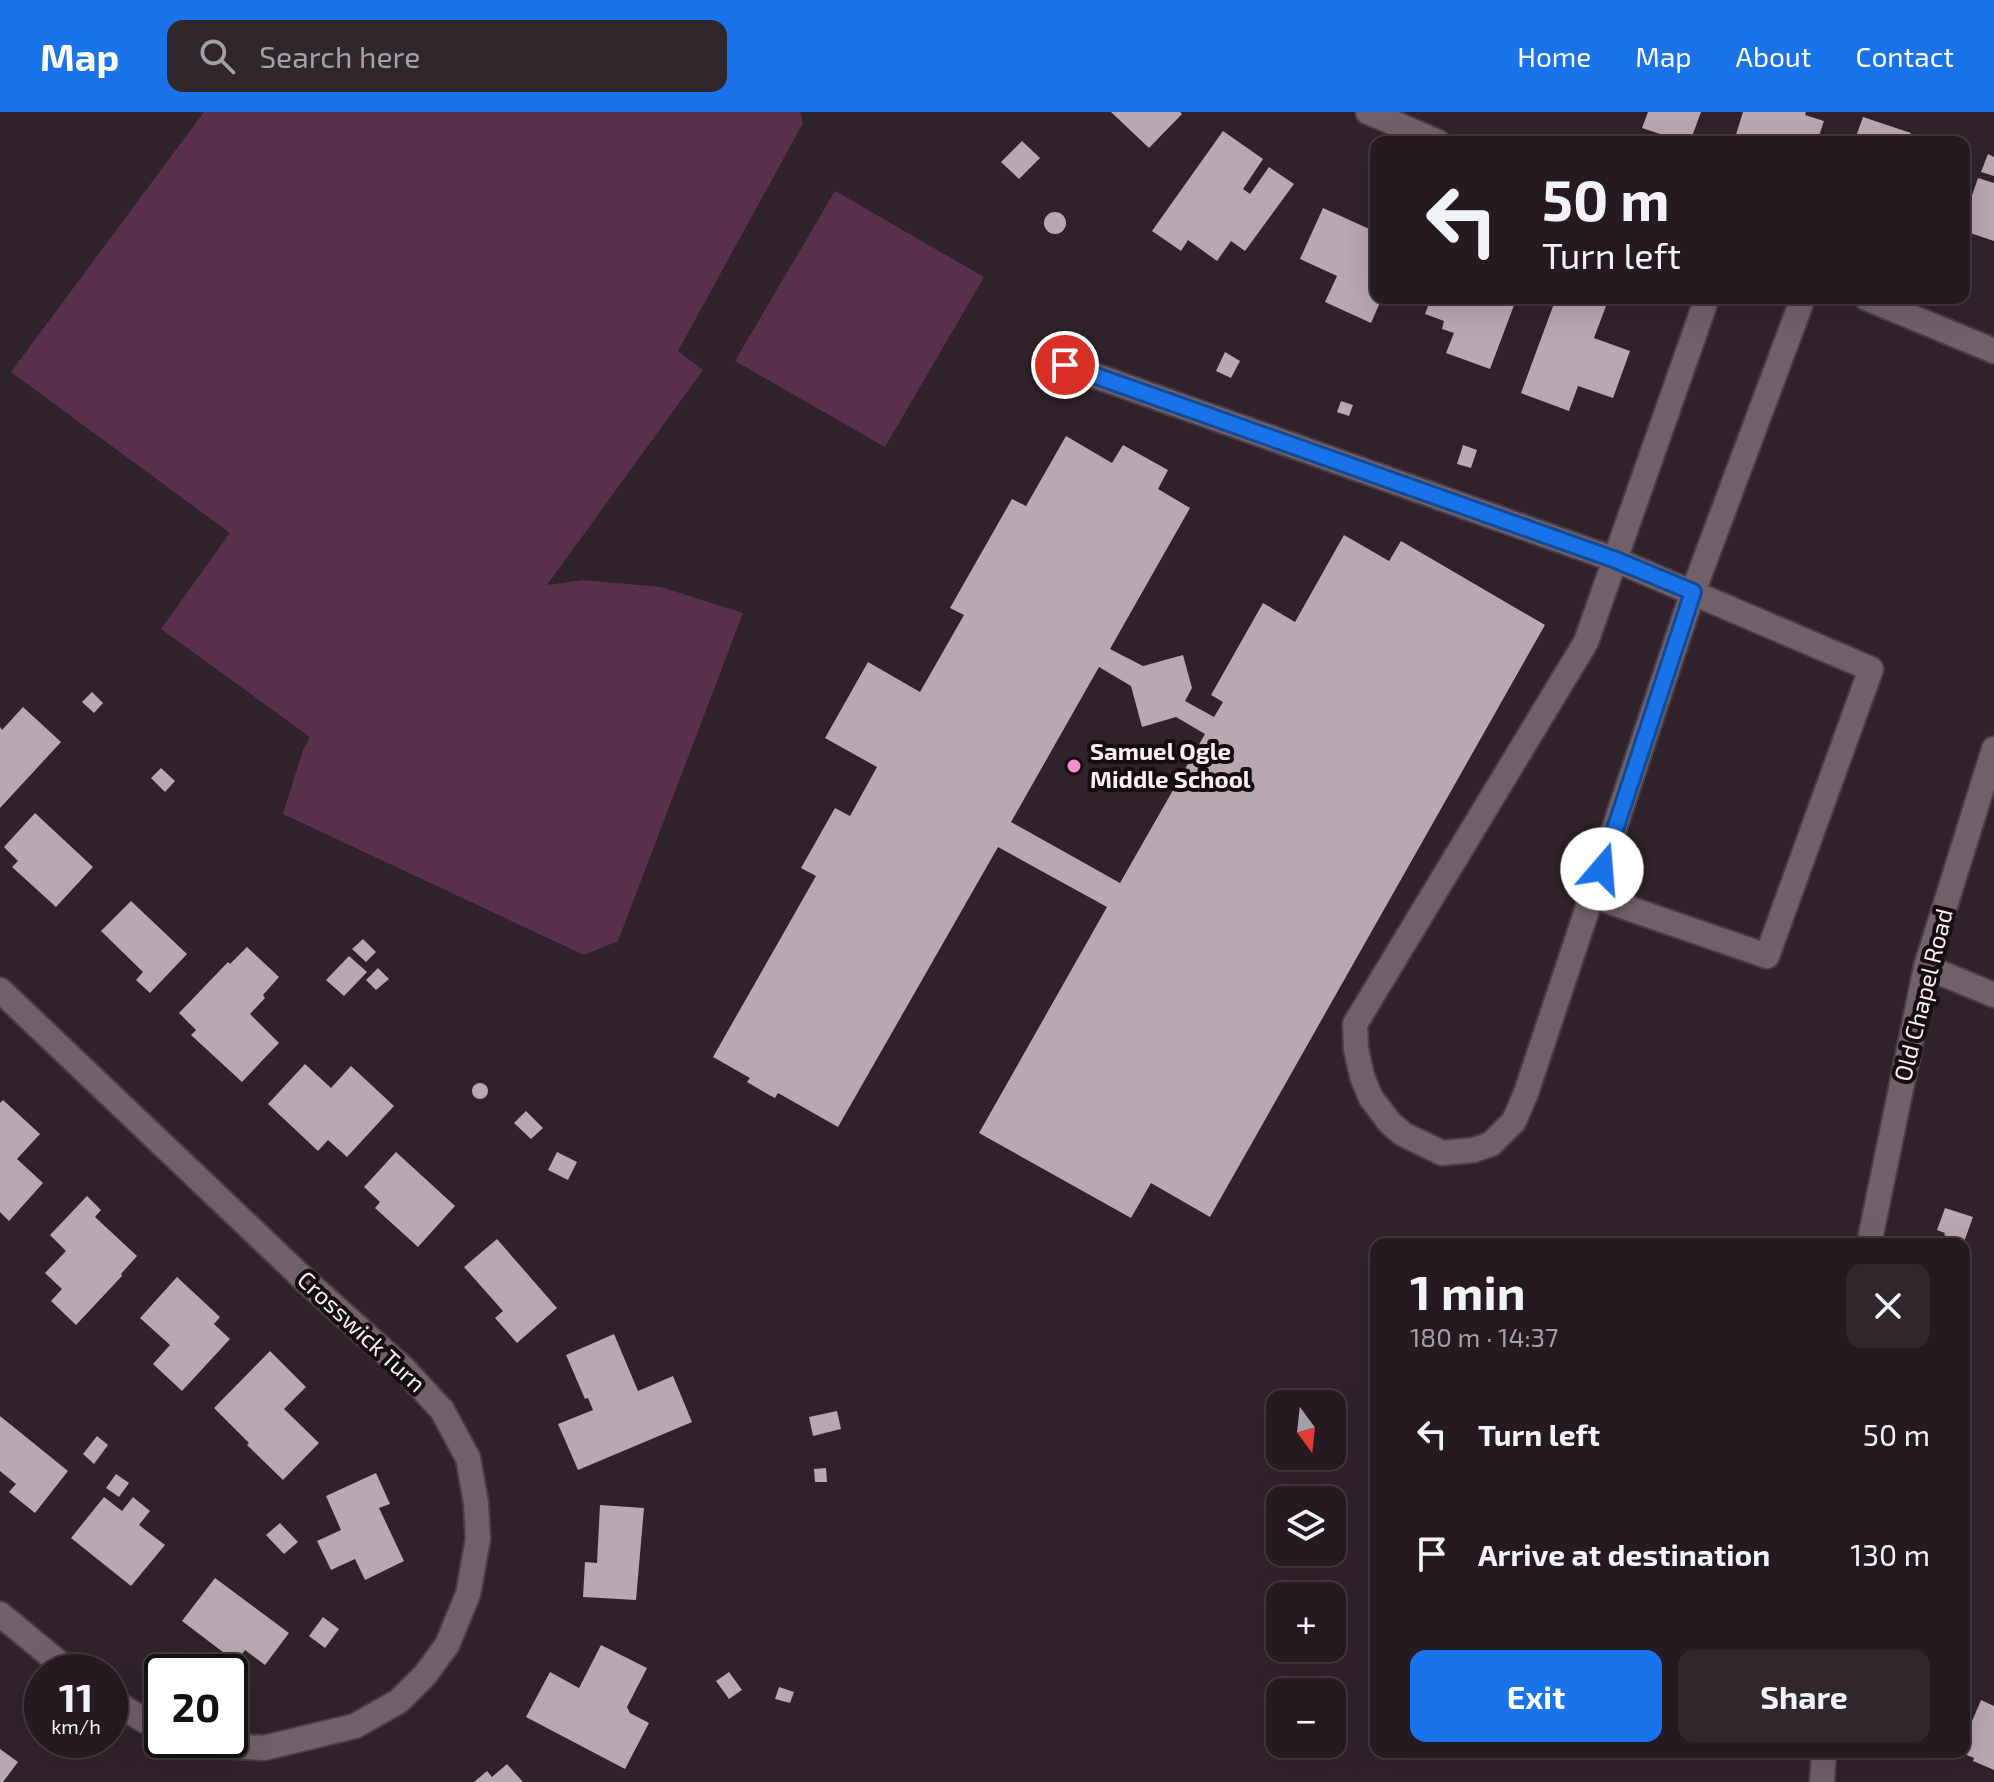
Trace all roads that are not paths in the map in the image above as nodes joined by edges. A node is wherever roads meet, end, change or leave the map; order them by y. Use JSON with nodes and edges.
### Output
{"nodes":[{"id":1,"x":1368,"y":112,"type":"edge"},
{"id":2,"x":1424,"y":136,"type":"edge"},
{"id":3,"x":1705,"y":304,"type":"edge"},
{"id":4,"x":1801,"y":304,"type":"edge"},
{"id":5,"x":1880,"y":304,"type":"edge"},
{"id":6,"x":1994,"y":351,"type":"edge"},
{"id":7,"x":1065,"y":365,"type":"dead end"},
{"id":8,"x":1616,"y":560,"type":"junction"},
{"id":9,"x":1693,"y":592,"type":"junction"},
{"id":10,"x":1994,"y":749,"type":"edge"},
{"id":11,"x":1593,"y":896,"type":"junction"},
{"id":12,"x":1926,"y":967,"type":"junction"},
{"id":13,"x":0,"y":990,"type":"edge"},
{"id":14,"x":1994,"y":995,"type":"edge"},
{"id":15,"x":1870,"y":1238,"type":"edge"},
{"id":16,"x":0,"y":1614,"type":"edge"},
{"id":17,"x":48,"y":1654,"type":"edge"},
{"id":18,"x":248,"y":1747,"type":"edge"},
{"id":19,"x":1824,"y":1758,"type":"edge"},
{"id":20,"x":1822,"y":1782,"type":"edge"}],
"edges":[{"from":1,"to":2,"type":"street"},
{"from":3,"to":8,"type":"street"},
{"from":4,"to":9,"type":"street"},
{"from":5,"to":6,"type":"street"},
{"from":7,"to":8,"type":"street"},
{"from":8,"to":9,"type":"street"},
{"from":8,"to":11,"type":"street"},
{"from":9,"to":11,"type":"street"},
{"from":9,"to":11,"type":"street"},
{"from":10,"to":12,"type":"street","name":"Old Chapel Road"},
{"from":12,"to":14,"type":"street"},
{"from":12,"to":15,"type":"street","name":"Old Chapel Road"},
{"from":13,"to":18,"type":"street","name":"Crosswick Turn"},
{"from":16,"to":17,"type":"street"},
{"from":19,"to":20,"type":"street"}]}
